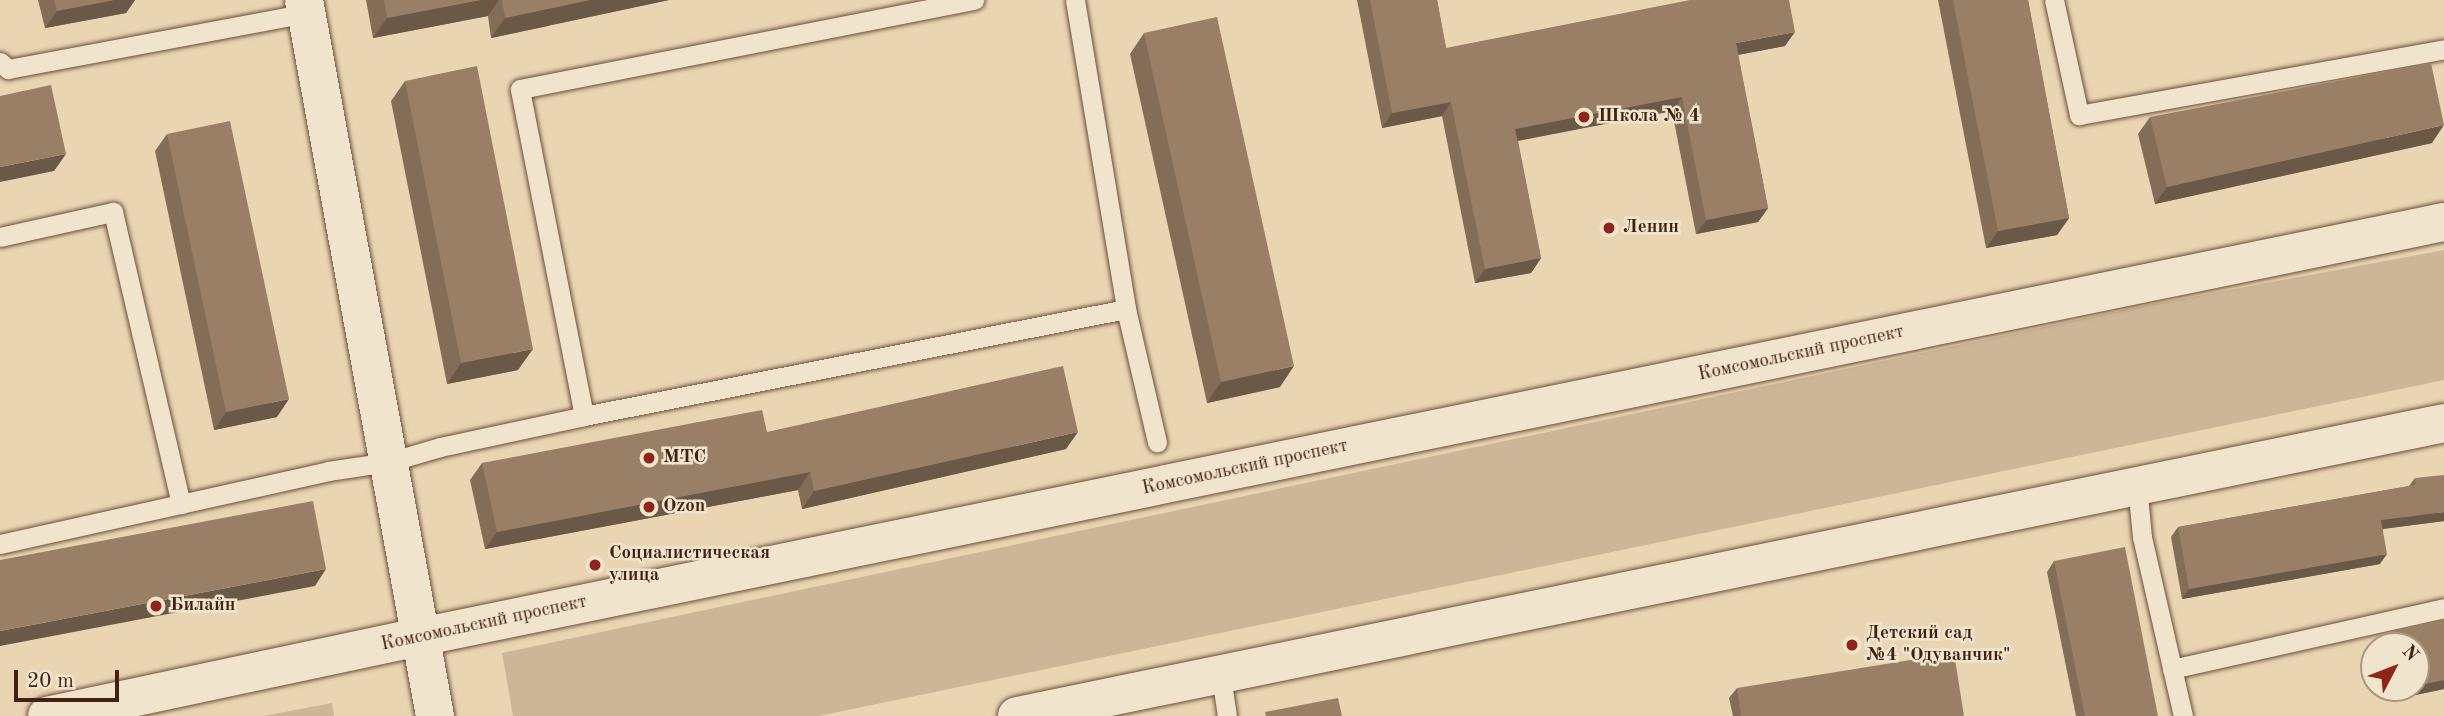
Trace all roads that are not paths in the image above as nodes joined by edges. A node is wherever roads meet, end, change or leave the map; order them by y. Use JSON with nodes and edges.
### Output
{"nodes":[{"id":1,"x":974,"y":0,"type":"edge"},
{"id":2,"x":1075,"y":0,"type":"edge"},
{"id":3,"x":2054,"y":0,"type":"edge"},
{"id":4,"x":305,"y":6,"type":"edge"},
{"id":5,"x":2444,"y":49,"type":"edge"},
{"id":6,"x":0,"y":62,"type":"edge"},
{"id":7,"x":2444,"y":222,"type":"edge"},
{"id":8,"x":0,"y":237,"type":"edge"},
{"id":9,"x":1126,"y":309,"type":"junction"},
{"id":10,"x":584,"y":416,"type":"junction"},
{"id":11,"x":2444,"y":423,"type":"edge"},
{"id":12,"x":1157,"y":442,"type":"dead end"},
{"id":13,"x":389,"y":462,"type":"junction"},
{"id":14,"x":2137,"y":485,"type":"junction"},
{"id":15,"x":181,"y":505,"type":"junction"},
{"id":16,"x":0,"y":544,"type":"edge"},
{"id":17,"x":2444,"y":608,"type":"edge"},
{"id":18,"x":420,"y":637,"type":"junction"},
{"id":19,"x":2172,"y":669,"type":"junction"},
{"id":20,"x":1221,"y":676,"type":"junction"},
{"id":21,"x":47,"y":716,"type":"edge"},
{"id":22,"x":435,"y":716,"type":"edge"},
{"id":23,"x":1017,"y":716,"type":"edge"},
{"id":24,"x":1227,"y":716,"type":"edge"},
{"id":25,"x":2183,"y":716,"type":"edge"}],
"edges":[{"from":1,"to":10,"type":"lane"},
{"from":2,"to":9,"type":"lane"},
{"from":3,"to":5,"type":"lane"},
{"from":4,"to":6,"type":"lane"},
{"from":4,"to":13,"type":"main road"},
{"from":7,"to":18,"type":"main road","name":"Комсомольский проспект"},
{"from":8,"to":15,"type":"lane"},
{"from":9,"to":10,"type":"lane"},
{"from":9,"to":12,"type":"lane"},
{"from":10,"to":13,"type":"lane"},
{"from":11,"to":14,"type":"main road"},
{"from":13,"to":15,"type":"lane"},
{"from":13,"to":18,"type":"main road"},
{"from":14,"to":19,"type":"lane"},
{"from":14,"to":20,"type":"main road"},
{"from":15,"to":16,"type":"lane"},
{"from":17,"to":19,"type":"lane"},
{"from":18,"to":21,"type":"main road","name":"Комсомольский проспект"},
{"from":18,"to":22,"type":"main road"},
{"from":19,"to":25,"type":"lane"},
{"from":20,"to":23,"type":"main road"},
{"from":20,"to":24,"type":"lane"}]}
